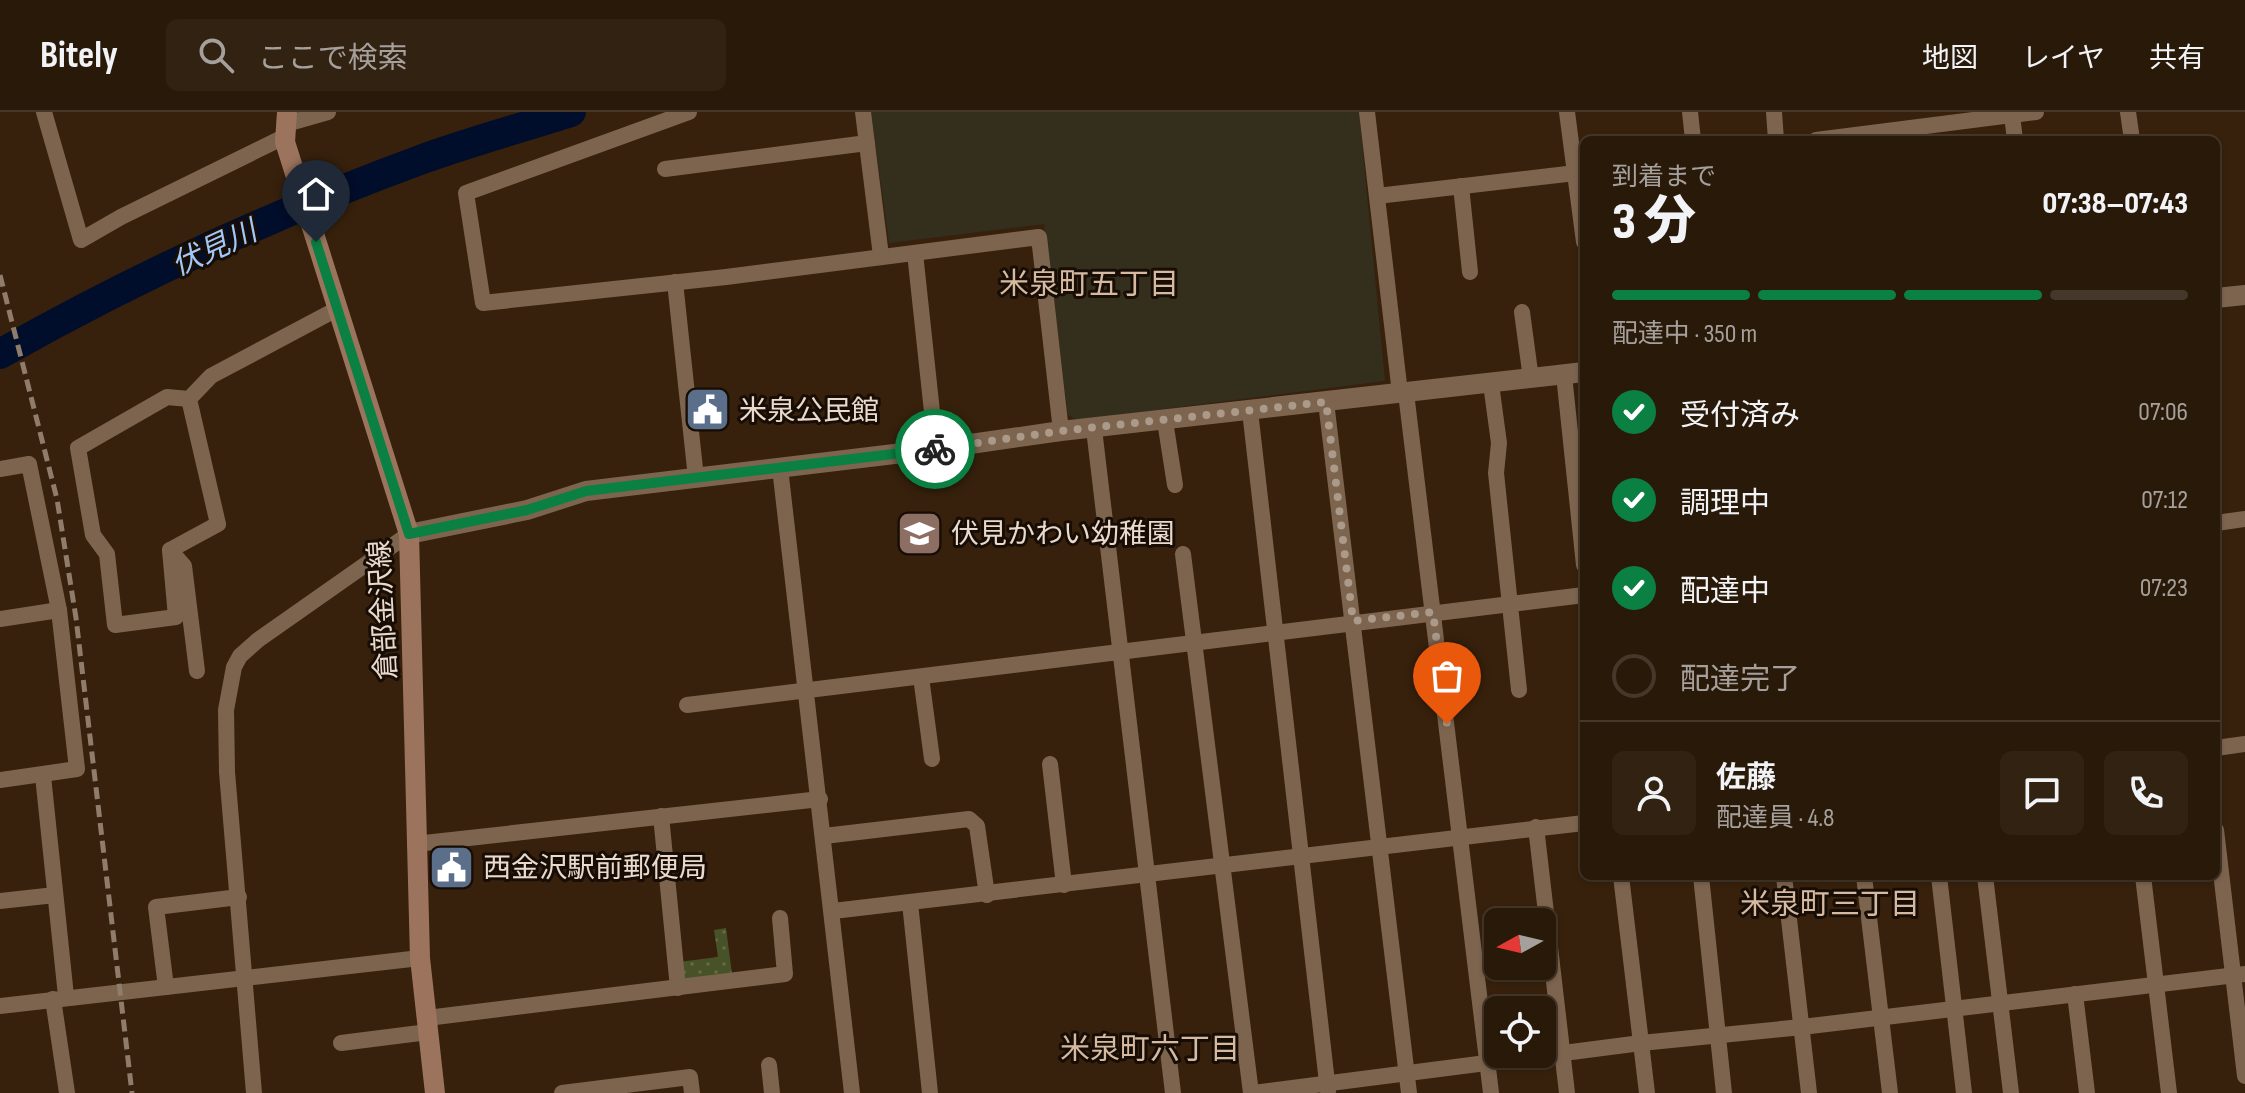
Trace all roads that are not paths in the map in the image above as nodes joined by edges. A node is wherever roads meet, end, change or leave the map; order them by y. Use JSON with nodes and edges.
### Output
{"nodes":[{"id":1,"x":44,"y":112,"type":"edge"},
{"id":2,"x":328,"y":112,"type":"edge"},
{"id":3,"x":689,"y":112,"type":"edge"},
{"id":4,"x":863,"y":112,"type":"edge"},
{"id":5,"x":1367,"y":112,"type":"edge"},
{"id":6,"x":1567,"y":112,"type":"edge"},
{"id":7,"x":1690,"y":112,"type":"edge"},
{"id":8,"x":1774,"y":112,"type":"edge"},
{"id":9,"x":2036,"y":112,"type":"edge"},
{"id":10,"x":2128,"y":112,"type":"edge"},
{"id":11,"x":2012,"y":115,"type":"junction"},
{"id":12,"x":286,"y":128,"type":"edge"},
{"id":13,"x":1935,"y":132,"type":"edge"},
{"id":14,"x":1693,"y":136,"type":"edge"},
{"id":15,"x":1776,"y":136,"type":"edge"},
{"id":16,"x":1873,"y":136,"type":"edge"},
{"id":17,"x":2015,"y":136,"type":"edge"},
{"id":18,"x":2131,"y":136,"type":"edge"},
{"id":19,"x":867,"y":143,"type":"junction"},
{"id":20,"x":665,"y":169,"type":"dead end"},
{"id":21,"x":1580,"y":172,"type":"edge"},
{"id":22,"x":1461,"y":186,"type":"junction"},
{"id":23,"x":1377,"y":196,"type":"junction"},
{"id":24,"x":915,"y":253,"type":"junction"},
{"id":25,"x":881,"y":256,"type":"junction"},
{"id":26,"x":1470,"y":272,"type":"dead end"},
{"id":27,"x":675,"y":282,"type":"junction"},
{"id":28,"x":2245,"y":295,"type":"edge"},
{"id":29,"x":2220,"y":298,"type":"edge"},
{"id":30,"x":337,"y":309,"type":"junction"},
{"id":31,"x":1522,"y":312,"type":"dead end"},
{"id":32,"x":1574,"y":374,"type":"edge"},
{"id":33,"x":1531,"y":379,"type":"junction"},
{"id":34,"x":1491,"y":384,"type":"junction"},
{"id":35,"x":1403,"y":393,"type":"junction"},
{"id":36,"x":189,"y":399,"type":"junction"},
{"id":37,"x":1326,"y":402,"type":"junction"},
{"id":38,"x":1250,"y":411,"type":"junction"},
{"id":39,"x":1165,"y":421,"type":"junction"},
{"id":40,"x":1094,"y":429,"type":"junction"},
{"id":41,"x":1061,"y":431,"type":"junction"},
{"id":42,"x":936,"y":449,"type":"junction"},
{"id":43,"x":780,"y":468,"type":"junction"},
{"id":44,"x":0,"y":469,"type":"edge"},
{"id":45,"x":696,"y":478,"type":"junction"},
{"id":46,"x":1175,"y":485,"type":"dead end"},
{"id":47,"x":1580,"y":489,"type":"edge"},
{"id":48,"x":2245,"y":519,"type":"edge"},
{"id":49,"x":2220,"y":522,"type":"edge"},
{"id":50,"x":409,"y":534,"type":"junction"},
{"id":51,"x":170,"y":550,"type":"junction"},
{"id":52,"x":1183,"y":554,"type":"dead end"},
{"id":53,"x":1580,"y":595,"type":"edge"},
{"id":54,"x":1510,"y":603,"type":"junction"},
{"id":55,"x":59,"y":610,"type":"junction"},
{"id":56,"x":1433,"y":612,"type":"junction"},
{"id":57,"x":0,"y":619,"type":"edge"},
{"id":58,"x":1353,"y":621,"type":"junction"},
{"id":59,"x":1274,"y":631,"type":"junction"},
{"id":60,"x":1193,"y":642,"type":"junction"},
{"id":61,"x":1121,"y":651,"type":"junction"},
{"id":62,"x":197,"y":671,"type":"dead end"},
{"id":63,"x":921,"y":677,"type":"junction"},
{"id":64,"x":1519,"y":690,"type":"dead end"},
{"id":65,"x":807,"y":691,"type":"junction"},
{"id":66,"x":687,"y":705,"type":"dead end"},
{"id":67,"x":2245,"y":744,"type":"edge"},
{"id":68,"x":2220,"y":747,"type":"edge"},
{"id":69,"x":932,"y":759,"type":"dead end"},
{"id":70,"x":1050,"y":764,"type":"dead end"},
{"id":71,"x":43,"y":776,"type":"junction"},
{"id":72,"x":0,"y":780,"type":"edge"},
{"id":73,"x":820,"y":799,"type":"junction"},
{"id":74,"x":661,"y":816,"type":"junction"},
{"id":75,"x":1580,"y":823,"type":"edge"},
{"id":76,"x":1536,"y":827,"type":"junction"},
{"id":77,"x":824,"y":836,"type":"junction"},
{"id":78,"x":1461,"y":837,"type":"junction"},
{"id":79,"x":415,"y":844,"type":"junction"},
{"id":80,"x":1380,"y":846,"type":"junction"},
{"id":81,"x":2220,"y":855,"type":"edge"},
{"id":82,"x":1301,"y":857,"type":"junction"},
{"id":83,"x":1222,"y":866,"type":"junction"},
{"id":84,"x":1147,"y":874,"type":"junction"},
{"id":85,"x":1621,"y":880,"type":"edge"},
{"id":86,"x":1701,"y":880,"type":"edge"},
{"id":87,"x":1784,"y":880,"type":"edge"},
{"id":88,"x":1864,"y":880,"type":"edge"},
{"id":89,"x":1939,"y":880,"type":"edge"},
{"id":90,"x":1986,"y":880,"type":"edge"},
{"id":91,"x":2143,"y":880,"type":"edge"},
{"id":92,"x":1064,"y":885,"type":"junction"},
{"id":93,"x":55,"y":895,"type":"junction"},
{"id":94,"x":987,"y":895,"type":"junction"},
{"id":95,"x":239,"y":897,"type":"junction"},
{"id":96,"x":0,"y":901,"type":"edge"},
{"id":97,"x":910,"y":903,"type":"junction"},
{"id":98,"x":833,"y":911,"type":"junction"},
{"id":99,"x":780,"y":918,"type":"dead end"},
{"id":100,"x":420,"y":958,"type":"junction"},
{"id":101,"x":2239,"y":974,"type":"edge"},
{"id":102,"x":246,"y":978,"type":"junction"},
{"id":103,"x":2156,"y":985,"type":"junction"},
{"id":104,"x":166,"y":987,"type":"junction"},
{"id":105,"x":678,"y":988,"type":"junction"},
{"id":106,"x":2075,"y":994,"type":"junction"},
{"id":107,"x":60,"y":998,"type":"junction"},
{"id":108,"x":2001,"y":1003,"type":"junction"},
{"id":109,"x":0,"y":1006,"type":"edge"},
{"id":110,"x":1953,"y":1008,"type":"junction"},
{"id":111,"x":1881,"y":1018,"type":"junction"},
{"id":112,"x":428,"y":1025,"type":"junction"},
{"id":113,"x":1802,"y":1027,"type":"junction"},
{"id":114,"x":1484,"y":1029,"type":"edge"},
{"id":115,"x":1719,"y":1036,"type":"junction"},
{"id":116,"x":341,"y":1043,"type":"dead end"},
{"id":117,"x":1641,"y":1043,"type":"junction"},
{"id":118,"x":1562,"y":1055,"type":"junction"},
{"id":119,"x":1556,"y":1056,"type":"edge"},
{"id":120,"x":1484,"y":1063,"type":"edge"},
{"id":121,"x":769,"y":1065,"type":"dead end"},
{"id":122,"x":1489,"y":1068,"type":"edge"},
{"id":123,"x":1407,"y":1073,"type":"junction"},
{"id":124,"x":2245,"y":1076,"type":"edge"},
{"id":125,"x":1328,"y":1088,"type":"edge"},
{"id":126,"x":67,"y":1093,"type":"edge"},
{"id":127,"x":254,"y":1093,"type":"edge"},
{"id":128,"x":435,"y":1093,"type":"edge"},
{"id":129,"x":562,"y":1093,"type":"edge"},
{"id":130,"x":692,"y":1093,"type":"edge"},
{"id":131,"x":772,"y":1093,"type":"edge"},
{"id":132,"x":852,"y":1093,"type":"edge"},
{"id":133,"x":930,"y":1093,"type":"edge"},
{"id":134,"x":1173,"y":1093,"type":"edge"},
{"id":135,"x":1252,"y":1093,"type":"edge"},
{"id":136,"x":1409,"y":1093,"type":"edge"},
{"id":137,"x":1491,"y":1093,"type":"edge"},
{"id":138,"x":1567,"y":1093,"type":"edge"},
{"id":139,"x":1647,"y":1093,"type":"edge"},
{"id":140,"x":1724,"y":1093,"type":"edge"},
{"id":141,"x":1809,"y":1093,"type":"edge"},
{"id":142,"x":1890,"y":1093,"type":"edge"},
{"id":143,"x":1964,"y":1093,"type":"edge"},
{"id":144,"x":2011,"y":1093,"type":"edge"},
{"id":145,"x":2087,"y":1093,"type":"edge"},
{"id":146,"x":2169,"y":1093,"type":"edge"}],
"edges":[{"from":1,"to":12,"type":"street"},
{"from":2,"to":12,"type":"street"},
{"from":3,"to":27,"type":"street"},
{"from":4,"to":19,"type":"street"},
{"from":5,"to":23,"type":"street"},
{"from":6,"to":21,"type":"street"},
{"from":7,"to":14,"type":"street"},
{"from":8,"to":15,"type":"street"},
{"from":9,"to":11,"type":"street"},
{"from":10,"to":18,"type":"street"},
{"from":11,"to":13,"type":"street"},
{"from":11,"to":17,"type":"street"},
{"from":12,"to":30,"type":"main road","name":"倉部金沢線"},
{"from":13,"to":16,"type":"street"},
{"from":19,"to":20,"type":"street"},
{"from":19,"to":25,"type":"street"},
{"from":21,"to":22,"type":"street"},
{"from":22,"to":23,"type":"street"},
{"from":22,"to":26,"type":"street"},
{"from":23,"to":35,"type":"street"},
{"from":24,"to":25,"type":"street"},
{"from":24,"to":41,"type":"street"},
{"from":24,"to":42,"type":"street"},
{"from":25,"to":27,"type":"street"},
{"from":27,"to":45,"type":"street"},
{"from":28,"to":29,"type":"street"},
{"from":30,"to":36,"type":"street"},
{"from":30,"to":50,"type":"main road","name":"倉部金沢線"},
{"from":31,"to":33,"type":"street"},
{"from":32,"to":33,"type":"street"},
{"from":32,"to":47,"type":"street"},
{"from":33,"to":34,"type":"street"},
{"from":34,"to":35,"type":"street"},
{"from":34,"to":54,"type":"street"},
{"from":35,"to":37,"type":"street"},
{"from":35,"to":56,"type":"street"},
{"from":36,"to":51,"type":"street"},
{"from":36,"to":51,"type":"street"},
{"from":37,"to":38,"type":"street"},
{"from":37,"to":58,"type":"street"},
{"from":38,"to":39,"type":"street"},
{"from":38,"to":59,"type":"street"},
{"from":39,"to":40,"type":"street"},
{"from":39,"to":46,"type":"street"},
{"from":40,"to":41,"type":"street"},
{"from":40,"to":61,"type":"street"},
{"from":41,"to":42,"type":"street"},
{"from":42,"to":43,"type":"street"},
{"from":43,"to":45,"type":"street"},
{"from":43,"to":65,"type":"street"},
{"from":44,"to":55,"type":"street"},
{"from":45,"to":50,"type":"street"},
{"from":48,"to":49,"type":"street"},
{"from":50,"to":79,"type":"main road","name":"倉部金沢線"},
{"from":50,"to":95,"type":"street"},
{"from":51,"to":62,"type":"street"},
{"from":52,"to":60,"type":"street"},
{"from":53,"to":54,"type":"street"},
{"from":54,"to":56,"type":"street"},
{"from":54,"to":64,"type":"street"},
{"from":55,"to":57,"type":"street"},
{"from":55,"to":71,"type":"street"},
{"from":56,"to":58,"type":"street"},
{"from":56,"to":78,"type":"street"},
{"from":58,"to":59,"type":"street"},
{"from":58,"to":80,"type":"street"},
{"from":59,"to":60,"type":"street"},
{"from":59,"to":82,"type":"street"},
{"from":60,"to":61,"type":"street"},
{"from":60,"to":83,"type":"street"},
{"from":61,"to":63,"type":"street"},
{"from":61,"to":84,"type":"street"},
{"from":63,"to":65,"type":"street"},
{"from":63,"to":69,"type":"street"},
{"from":65,"to":66,"type":"street"},
{"from":65,"to":73,"type":"street"},
{"from":67,"to":68,"type":"street"},
{"from":70,"to":92,"type":"street"},
{"from":71,"to":72,"type":"street"},
{"from":71,"to":93,"type":"street"},
{"from":73,"to":74,"type":"street"},
{"from":73,"to":77,"type":"street"},
{"from":74,"to":79,"type":"street"},
{"from":74,"to":105,"type":"street"},
{"from":75,"to":76,"type":"street"},
{"from":76,"to":78,"type":"street"},
{"from":76,"to":118,"type":"street"},
{"from":77,"to":94,"type":"street"},
{"from":77,"to":98,"type":"street"},
{"from":78,"to":80,"type":"street"},
{"from":78,"to":114,"type":"street"},
{"from":79,"to":100,"type":"main road","name":"倉部金沢線"},
{"from":80,"to":82,"type":"street"},
{"from":80,"to":123,"type":"street"},
{"from":81,"to":101,"type":"street"},
{"from":82,"to":83,"type":"street"},
{"from":82,"to":125,"type":"street"},
{"from":83,"to":84,"type":"street"},
{"from":83,"to":135,"type":"street"},
{"from":84,"to":92,"type":"street"},
{"from":84,"to":134,"type":"street"},
{"from":85,"to":117,"type":"street"},
{"from":86,"to":115,"type":"street"},
{"from":87,"to":113,"type":"street"},
{"from":88,"to":111,"type":"street"},
{"from":89,"to":110,"type":"street"},
{"from":90,"to":108,"type":"street"},
{"from":91,"to":103,"type":"street"},
{"from":92,"to":94,"type":"street"},
{"from":93,"to":96,"type":"street"},
{"from":93,"to":107,"type":"street"},
{"from":94,"to":97,"type":"street"},
{"from":95,"to":102,"type":"street"},
{"from":95,"to":104,"type":"street"},
{"from":97,"to":98,"type":"street"},
{"from":97,"to":133,"type":"street"},
{"from":98,"to":132,"type":"street"},
{"from":99,"to":105,"type":"street"},
{"from":100,"to":102,"type":"street"},
{"from":100,"to":112,"type":"main road","name":"倉部金沢線"},
{"from":101,"to":103,"type":"street"},
{"from":101,"to":124,"type":"street"},
{"from":102,"to":104,"type":"street"},
{"from":102,"to":127,"type":"street"},
{"from":103,"to":106,"type":"street"},
{"from":103,"to":146,"type":"street"},
{"from":104,"to":107,"type":"street"},
{"from":105,"to":112,"type":"street"},
{"from":106,"to":108,"type":"street"},
{"from":106,"to":145,"type":"street"},
{"from":107,"to":109,"type":"street"},
{"from":107,"to":126,"type":"street"},
{"from":108,"to":110,"type":"street"},
{"from":108,"to":144,"type":"street"},
{"from":110,"to":111,"type":"street"},
{"from":110,"to":143,"type":"street"},
{"from":111,"to":113,"type":"street"},
{"from":111,"to":142,"type":"street"},
{"from":112,"to":116,"type":"street"},
{"from":112,"to":128,"type":"main road","name":"倉部金沢線"},
{"from":113,"to":115,"type":"street"},
{"from":113,"to":141,"type":"street"},
{"from":115,"to":117,"type":"street"},
{"from":115,"to":140,"type":"street"},
{"from":117,"to":118,"type":"street"},
{"from":117,"to":139,"type":"street"},
{"from":118,"to":119,"type":"street"},
{"from":118,"to":138,"type":"street"},
{"from":120,"to":123,"type":"street"},
{"from":121,"to":131,"type":"street"},
{"from":122,"to":137,"type":"street"},
{"from":123,"to":125,"type":"street"},
{"from":123,"to":136,"type":"street"},
{"from":125,"to":135,"type":"street"},
{"from":129,"to":130,"type":"street"}]}
